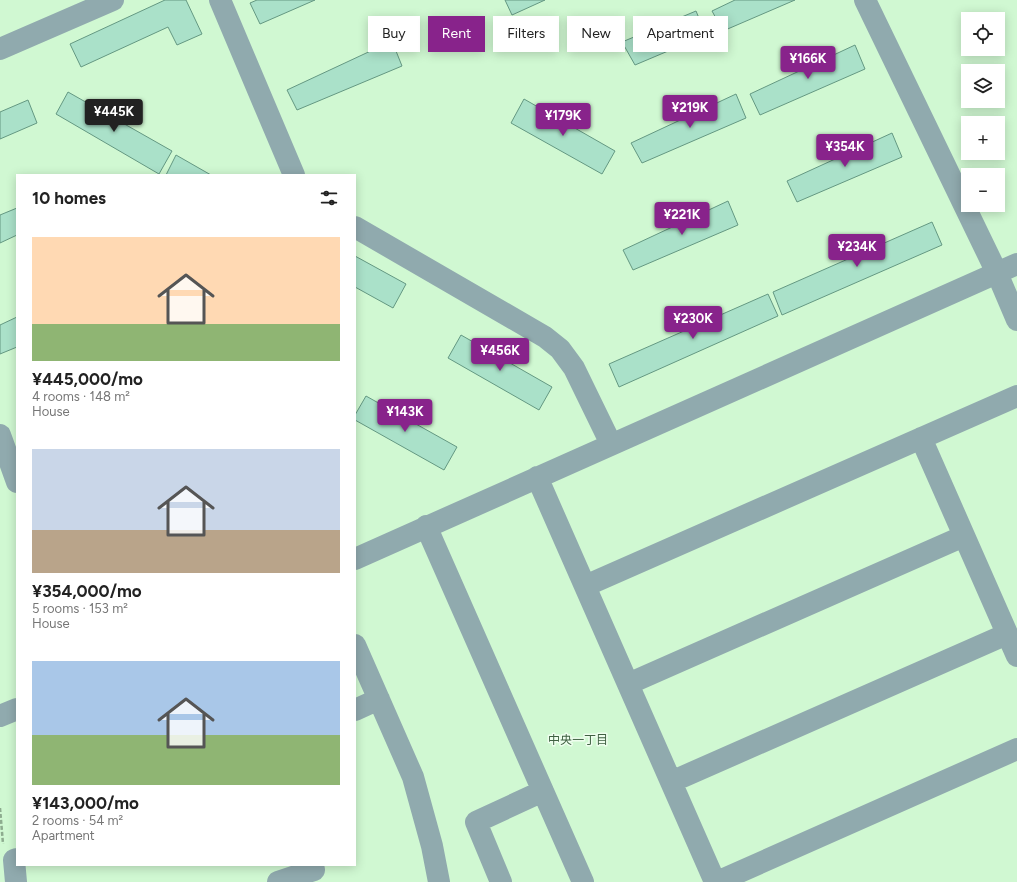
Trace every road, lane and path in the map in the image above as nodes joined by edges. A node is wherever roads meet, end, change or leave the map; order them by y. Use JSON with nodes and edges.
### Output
{"nodes":[{"id":1,"x":113,"y":0,"type":"edge"},
{"id":2,"x":220,"y":0,"type":"edge"},
{"id":3,"x":865,"y":0,"type":"edge"},
{"id":4,"x":71,"y":8,"type":"edge"},
{"id":5,"x":0,"y":49,"type":"edge"},
{"id":6,"x":294,"y":174,"type":"edge"},
{"id":7,"x":356,"y":228,"type":"edge"},
{"id":8,"x":1017,"y":264,"type":"edge"},
{"id":9,"x":996,"y":273,"type":"junction"},
{"id":10,"x":1017,"y":320,"type":"edge"},
{"id":11,"x":1017,"y":396,"type":"edge"},
{"id":12,"x":0,"y":436,"type":"edge"},
{"id":13,"x":921,"y":438,"type":"junction"},
{"id":14,"x":611,"y":444,"type":"junction"},
{"id":15,"x":537,"y":477,"type":"junction"},
{"id":16,"x":16,"y":479,"type":"edge"},
{"id":17,"x":426,"y":526,"type":"junction"},
{"id":18,"x":964,"y":536,"type":"junction"},
{"id":19,"x":356,"y":559,"type":"edge"},
{"id":20,"x":585,"y":586,"type":"junction"},
{"id":21,"x":1007,"y":634,"type":"junction"},
{"id":22,"x":356,"y":647,"type":"edge"},
{"id":23,"x":1017,"y":656,"type":"edge"},
{"id":24,"x":628,"y":684,"type":"junction"},
{"id":25,"x":379,"y":699,"type":"junction"},
{"id":26,"x":16,"y":709,"type":"edge"},
{"id":27,"x":356,"y":710,"type":"edge"},
{"id":28,"x":0,"y":716,"type":"edge"},
{"id":29,"x":1017,"y":749,"type":"edge"},
{"id":30,"x":671,"y":782,"type":"junction"},
{"id":31,"x":543,"y":791,"type":"junction"},
{"id":32,"x":0,"y":808,"type":"edge"},
{"id":33,"x":16,"y":860,"type":"edge"},
{"id":34,"x":314,"y":872,"type":"edge"},
{"id":35,"x":16,"y":882,"type":"edge"},
{"id":36,"x":278,"y":882,"type":"edge"},
{"id":37,"x":440,"y":882,"type":"edge"},
{"id":38,"x":501,"y":882,"type":"edge"},
{"id":39,"x":583,"y":882,"type":"edge"},
{"id":40,"x":716,"y":882,"type":"edge"}],
"edges":[{"from":1,"to":4,"type":"street"},
{"from":2,"to":6,"type":"street"},
{"from":3,"to":9,"type":"street"},
{"from":4,"to":5,"type":"street"},
{"from":7,"to":14,"type":"street"},
{"from":8,"to":9,"type":"street"},
{"from":9,"to":10,"type":"street"},
{"from":9,"to":14,"type":"street"},
{"from":11,"to":13,"type":"street"},
{"from":12,"to":16,"type":"street"},
{"from":13,"to":18,"type":"street"},
{"from":13,"to":20,"type":"street"},
{"from":14,"to":15,"type":"street"},
{"from":15,"to":17,"type":"street"},
{"from":15,"to":20,"type":"street"},
{"from":17,"to":19,"type":"street"},
{"from":17,"to":31,"type":"street"},
{"from":18,"to":21,"type":"street"},
{"from":18,"to":24,"type":"street"},
{"from":20,"to":24,"type":"street"},
{"from":21,"to":23,"type":"street"},
{"from":21,"to":30,"type":"street"},
{"from":22,"to":25,"type":"street"},
{"from":24,"to":30,"type":"street"},
{"from":25,"to":27,"type":"street"},
{"from":25,"to":37,"type":"street"},
{"from":26,"to":28,"type":"street"},
{"from":29,"to":40,"type":"street"},
{"from":30,"to":40,"type":"street"},
{"from":31,"to":38,"type":"street"},
{"from":31,"to":39,"type":"street"},
{"from":32,"to":33,"type":"path"},
{"from":33,"to":35,"type":"street"},
{"from":34,"to":36,"type":"street"}]}
